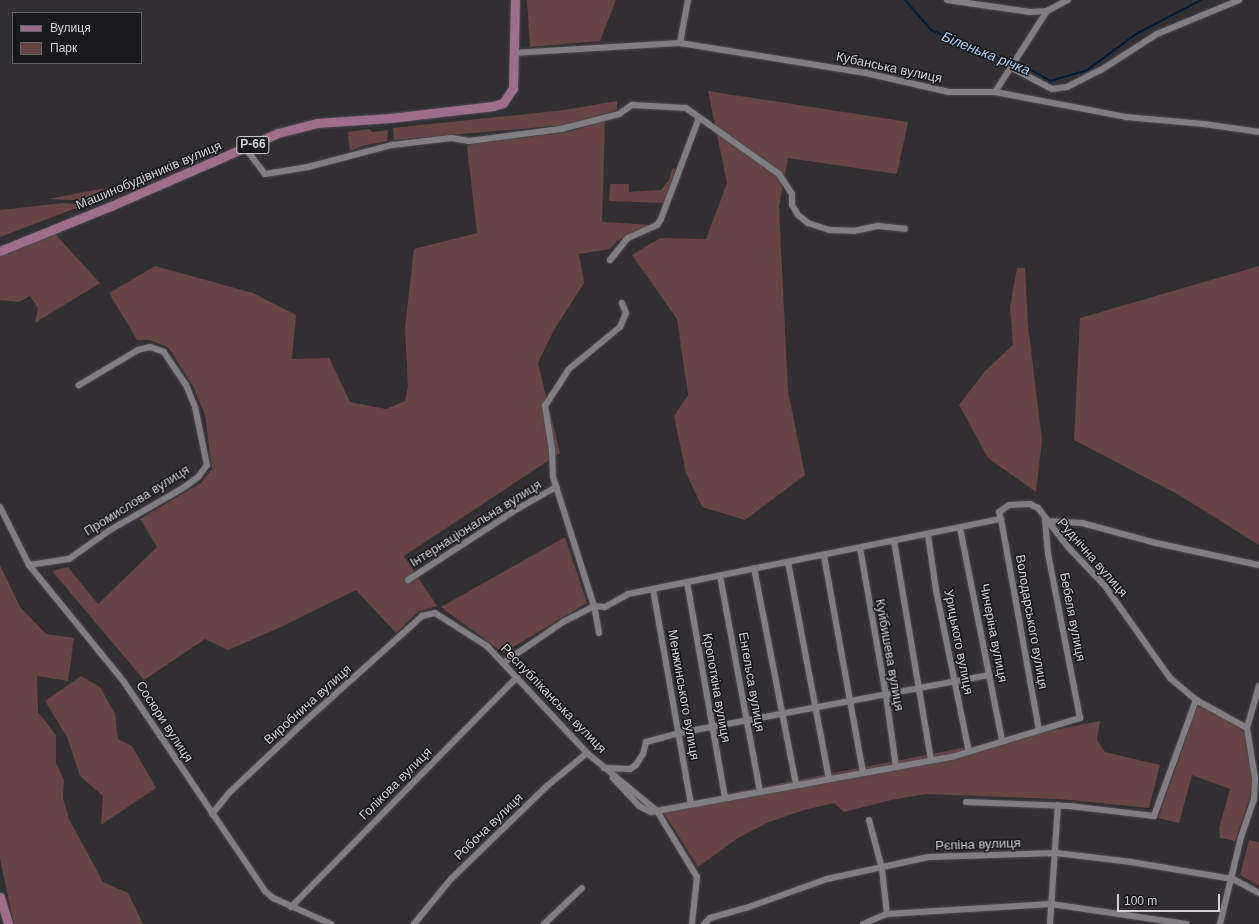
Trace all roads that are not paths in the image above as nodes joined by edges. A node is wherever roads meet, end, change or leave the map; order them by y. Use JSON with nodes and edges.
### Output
{"nodes":[{"id":1,"x":515,"y":0,"type":"edge"},
{"id":2,"x":688,"y":0,"type":"edge"},
{"id":3,"x":947,"y":0,"type":"edge"},
{"id":4,"x":1068,"y":0,"type":"edge"},
{"id":5,"x":1239,"y":0,"type":"edge"},
{"id":6,"x":1047,"y":11,"type":"junction"},
{"id":7,"x":680,"y":43,"type":"junction"},
{"id":8,"x":513,"y":53,"type":"junction"},
{"id":9,"x":1010,"y":67,"type":"junction"},
{"id":10,"x":995,"y":92,"type":"junction"},
{"id":11,"x":699,"y":118,"type":"junction"},
{"id":12,"x":1259,"y":132,"type":"edge"},
{"id":13,"x":246,"y":148,"type":"junction"},
{"id":14,"x":905,"y":229,"type":"dead end"},
{"id":15,"x":0,"y":251,"type":"edge"},
{"id":16,"x":610,"y":260,"type":"dead end"},
{"id":17,"x":622,"y":303,"type":"dead end"},
{"id":18,"x":79,"y":385,"type":"dead end"},
{"id":19,"x":556,"y":488,"type":"junction"},
{"id":20,"x":0,"y":507,"type":"edge"},
{"id":21,"x":1001,"y":519,"type":"junction"},
{"id":22,"x":1045,"y":521,"type":"junction"},
{"id":23,"x":960,"y":528,"type":"junction"},
{"id":24,"x":928,"y":535,"type":"junction"},
{"id":25,"x":894,"y":541,"type":"junction"},
{"id":26,"x":860,"y":548,"type":"junction"},
{"id":27,"x":824,"y":556,"type":"junction"},
{"id":28,"x":788,"y":562,"type":"junction"},
{"id":29,"x":29,"y":565,"type":"junction"},
{"id":30,"x":1259,"y":565,"type":"edge"},
{"id":31,"x":754,"y":568,"type":"junction"},
{"id":32,"x":720,"y":576,"type":"junction"},
{"id":33,"x":408,"y":580,"type":"dead end"},
{"id":34,"x":687,"y":582,"type":"junction"},
{"id":35,"x":653,"y":589,"type":"junction"},
{"id":36,"x":594,"y":606,"type":"junction"},
{"id":37,"x":422,"y":616,"type":"joint"},
{"id":38,"x":599,"y":633,"type":"dead end"},
{"id":39,"x":503,"y":663,"type":"junction"},
{"id":40,"x":990,"y":675,"type":"junction"},
{"id":41,"x":517,"y":677,"type":"junction"},
{"id":42,"x":954,"y":681,"type":"junction"},
{"id":43,"x":1259,"y":686,"type":"edge"},
{"id":44,"x":919,"y":687,"type":"junction"},
{"id":45,"x":886,"y":695,"type":"junction"},
{"id":46,"x":1196,"y":700,"type":"junction"},
{"id":47,"x":851,"y":701,"type":"junction"},
{"id":48,"x":816,"y":706,"type":"junction"},
{"id":49,"x":782,"y":714,"type":"junction"},
{"id":50,"x":747,"y":721,"type":"junction"},
{"id":51,"x":711,"y":727,"type":"junction"},
{"id":52,"x":1247,"y":728,"type":"junction"},
{"id":53,"x":1039,"y":730,"type":"junction"},
{"id":54,"x":679,"y":733,"type":"junction"},
{"id":55,"x":1002,"y":741,"type":"junction"},
{"id":56,"x":969,"y":752,"type":"junction"},
{"id":57,"x":587,"y":754,"type":"junction"},
{"id":58,"x":931,"y":760,"type":"junction"},
{"id":59,"x":896,"y":767,"type":"junction"},
{"id":60,"x":604,"y":768,"type":"junction"},
{"id":61,"x":864,"y":772,"type":"junction"},
{"id":62,"x":829,"y":779,"type":"junction"},
{"id":63,"x":796,"y":785,"type":"junction"},
{"id":64,"x":760,"y":792,"type":"junction"},
{"id":65,"x":724,"y":798,"type":"junction"},
{"id":66,"x":966,"y":802,"type":"dead end"},
{"id":67,"x":691,"y":804,"type":"junction"},
{"id":68,"x":1058,"y":805,"type":"junction"},
{"id":69,"x":657,"y":810,"type":"junction"},
{"id":70,"x":212,"y":814,"type":"junction"},
{"id":71,"x":869,"y":820,"type":"dead end"},
{"id":72,"x":1056,"y":853,"type":"junction"},
{"id":73,"x":882,"y":868,"type":"junction"},
{"id":74,"x":1233,"y":879,"type":"junction"},
{"id":75,"x":582,"y":888,"type":"dead end"},
{"id":76,"x":1259,"y":893,"type":"edge"},
{"id":77,"x":0,"y":897,"type":"edge"},
{"id":78,"x":1051,"y":904,"type":"junction"},
{"id":79,"x":291,"y":907,"type":"junction"},
{"id":80,"x":888,"y":914,"type":"junction"},
{"id":81,"x":8,"y":924,"type":"edge"},
{"id":82,"x":331,"y":924,"type":"edge"},
{"id":83,"x":414,"y":924,"type":"edge"},
{"id":84,"x":544,"y":924,"type":"edge"},
{"id":85,"x":692,"y":924,"type":"edge"},
{"id":86,"x":704,"y":924,"type":"edge"},
{"id":87,"x":863,"y":924,"type":"edge"},
{"id":88,"x":1050,"y":924,"type":"edge"},
{"id":89,"x":1186,"y":924,"type":"edge"},
{"id":90,"x":1220,"y":924,"type":"edge"}],
"edges":[{"from":1,"to":8,"type":"main road","number":"Р-66"},
{"from":2,"to":7,"type":"street"},
{"from":3,"to":6,"type":"street"},
{"from":4,"to":6,"type":"street"},
{"from":5,"to":9,"type":"street"},
{"from":6,"to":9,"type":"street"},
{"from":7,"to":8,"type":"street","name":"Кубанська вулиця"},
{"from":7,"to":10,"type":"street","name":"Кубанська вулиця"},
{"from":8,"to":13,"type":"main road","name":"Машинобудівників вулиця","number":"Р-66"},
{"from":9,"to":10,"type":"street"},
{"from":10,"to":12,"type":"street","name":"Кубанська вулиця"},
{"from":11,"to":13,"type":"street"},
{"from":11,"to":14,"type":"street"},
{"from":11,"to":16,"type":"street"},
{"from":13,"to":15,"type":"main road","name":"Машинобудівників вулиця","number":"Р-66"},
{"from":17,"to":19,"type":"street","name":"Інтернаціональна вулиця"},
{"from":18,"to":29,"type":"street","name":"Промислова вулиця"},
{"from":19,"to":33,"type":"street","name":"Інтернаціональна вулиця"},
{"from":19,"to":36,"type":"street","name":"Інтернаціональна вулиця"},
{"from":20,"to":29,"type":"street","name":"Сосюри вулиця"},
{"from":21,"to":22,"type":"street"},
{"from":21,"to":23,"type":"street"},
{"from":21,"to":53,"type":"street","name":"Володарського вулиця"},
{"from":22,"to":30,"type":"street","name":"Руднічна вулиця"},
{"from":22,"to":46,"type":"street","name":"Руднічна вулиця"},
{"from":22,"to":53,"type":"street","name":"Бебеля вулиця"},
{"from":23,"to":24,"type":"street"},
{"from":23,"to":40,"type":"street","name":"Чичеріна вулиця"},
{"from":24,"to":25,"type":"street"},
{"from":24,"to":42,"type":"street","name":"Урицького вулиця"},
{"from":25,"to":26,"type":"street"},
{"from":25,"to":44,"type":"street"},
{"from":26,"to":27,"type":"street"},
{"from":26,"to":45,"type":"street","name":"Куйбишева вулиця"},
{"from":27,"to":28,"type":"street"},
{"from":27,"to":47,"type":"street"},
{"from":28,"to":31,"type":"street"},
{"from":28,"to":48,"type":"street"},
{"from":29,"to":70,"type":"street","name":"Сосюри вулиця"},
{"from":31,"to":32,"type":"street"},
{"from":31,"to":49,"type":"street"},
{"from":32,"to":34,"type":"street"},
{"from":32,"to":50,"type":"street","name":"Енгельса вулиця"},
{"from":34,"to":35,"type":"street"},
{"from":34,"to":51,"type":"street","name":"Кропоткіна вулиця"},
{"from":35,"to":36,"type":"street"},
{"from":35,"to":54,"type":"street","name":"Менжинського вулиця"},
{"from":36,"to":38,"type":"street","name":"Інтернаціональна вулиця"},
{"from":36,"to":39,"type":"street"},
{"from":37,"to":39,"type":"street","name":"Республіканська вулиця"},
{"from":37,"to":70,"type":"street","name":"Виробнича вулиця"},
{"from":39,"to":41,"type":"street","name":"Республіканська вулиця"},
{"from":40,"to":42,"type":"street"},
{"from":40,"to":55,"type":"street","name":"Чичеріна вулиця"},
{"from":41,"to":57,"type":"street","name":"Республіканська вулиця"},
{"from":41,"to":79,"type":"street","name":"Голікова вулиця"},
{"from":42,"to":44,"type":"street"},
{"from":42,"to":56,"type":"street","name":"Урицького вулиця"},
{"from":43,"to":52,"type":"street"},
{"from":44,"to":45,"type":"street"},
{"from":44,"to":58,"type":"street"},
{"from":45,"to":47,"type":"street"},
{"from":45,"to":59,"type":"street","name":"Куйбишева вулиця"},
{"from":46,"to":52,"type":"street","name":"Руднічна вулиця"},
{"from":46,"to":68,"type":"street"},
{"from":47,"to":48,"type":"street"},
{"from":47,"to":61,"type":"street"},
{"from":48,"to":49,"type":"street"},
{"from":48,"to":62,"type":"street"},
{"from":49,"to":50,"type":"street"},
{"from":49,"to":63,"type":"street"},
{"from":50,"to":51,"type":"street"},
{"from":50,"to":64,"type":"street","name":"Енгельса вулиця"},
{"from":51,"to":54,"type":"street"},
{"from":51,"to":65,"type":"street","name":"Кропоткіна вулиця"},
{"from":52,"to":74,"type":"street"},
{"from":53,"to":55,"type":"street"},
{"from":54,"to":60,"type":"street"},
{"from":54,"to":67,"type":"street","name":"Менжинського вулиця"},
{"from":55,"to":56,"type":"street"},
{"from":56,"to":58,"type":"street"},
{"from":57,"to":60,"type":"street","name":"Республіканська вулиця"},
{"from":57,"to":83,"type":"street","name":"Робоча вулиця"},
{"from":58,"to":59,"type":"street"},
{"from":59,"to":61,"type":"street"},
{"from":60,"to":69,"type":"street","name":"Республіканська вулиця"},
{"from":61,"to":62,"type":"street"},
{"from":62,"to":63,"type":"street"},
{"from":63,"to":64,"type":"street"},
{"from":64,"to":65,"type":"street"},
{"from":65,"to":67,"type":"street"},
{"from":66,"to":68,"type":"street"},
{"from":67,"to":69,"type":"street"},
{"from":68,"to":72,"type":"street"},
{"from":69,"to":85,"type":"street","name":"Республіканська вулиця"},
{"from":70,"to":79,"type":"street","name":"Сосюри вулиця"},
{"from":71,"to":73,"type":"street"},
{"from":72,"to":73,"type":"street","name":"Рєпіна вулиця"},
{"from":72,"to":74,"type":"street","name":"Рєпіна вулиця"},
{"from":72,"to":78,"type":"street"},
{"from":73,"to":80,"type":"street"},
{"from":73,"to":86,"type":"street","name":"Рєпіна вулиця"},
{"from":74,"to":76,"type":"street","name":"Рєпіна вулиця"},
{"from":74,"to":90,"type":"street"},
{"from":75,"to":84,"type":"street"},
{"from":77,"to":81,"type":"main road"},
{"from":78,"to":80,"type":"street"},
{"from":78,"to":88,"type":"street"},
{"from":78,"to":89,"type":"street"},
{"from":79,"to":82,"type":"street","name":"Сосюри вулиця"},
{"from":80,"to":87,"type":"street"}]}
